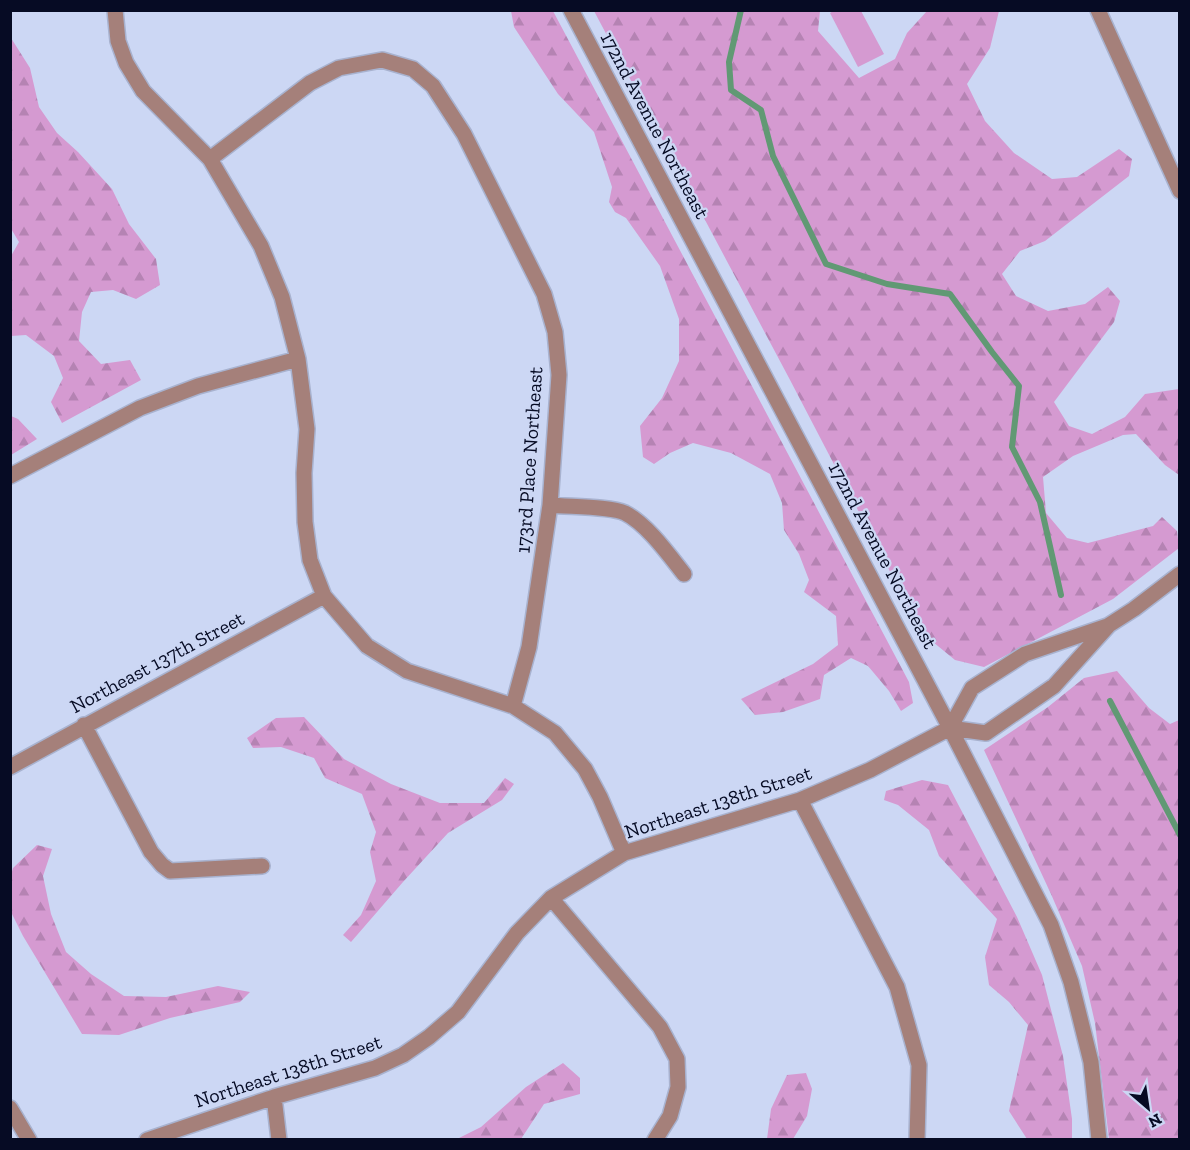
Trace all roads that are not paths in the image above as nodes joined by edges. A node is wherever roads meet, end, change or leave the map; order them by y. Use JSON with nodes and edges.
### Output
{"nodes":[{"id":1,"x":115,"y":10,"type":"edge"},
{"id":2,"x":571,"y":10,"type":"edge"},
{"id":3,"x":1102,"y":12,"type":"edge"},
{"id":4,"x":210,"y":159,"type":"junction"},
{"id":5,"x":1179,"y":191,"type":"edge"},
{"id":6,"x":298,"y":359,"type":"junction"},
{"id":7,"x":10,"y":476,"type":"edge"},
{"id":8,"x":550,"y":505,"type":"junction"},
{"id":9,"x":684,"y":574,"type":"dead end"},
{"id":10,"x":1179,"y":574,"type":"edge"},
{"id":11,"x":324,"y":596,"type":"junction"},
{"id":12,"x":1109,"y":625,"type":"junction"},
{"id":13,"x":513,"y":706,"type":"junction"},
{"id":14,"x":84,"y":725,"type":"junction"},
{"id":15,"x":950,"y":728,"type":"junction"},
{"id":16,"x":10,"y":767,"type":"edge"},
{"id":17,"x":800,"y":800,"type":"junction"},
{"id":18,"x":624,"y":853,"type":"junction"},
{"id":19,"x":262,"y":866,"type":"dead end"},
{"id":20,"x":551,"y":898,"type":"junction"},
{"id":21,"x":274,"y":1097,"type":"junction"},
{"id":22,"x":10,"y":1108,"type":"edge"},
{"id":23,"x":29,"y":1140,"type":"edge"},
{"id":24,"x":147,"y":1140,"type":"edge"},
{"id":25,"x":279,"y":1140,"type":"edge"},
{"id":26,"x":655,"y":1140,"type":"edge"},
{"id":27,"x":916,"y":1140,"type":"edge"},
{"id":28,"x":1099,"y":1140,"type":"edge"}],
"edges":[{"from":1,"to":4,"type":"street"},
{"from":2,"to":15,"type":"street","name":"172nd Avenue Northeast"},
{"from":3,"to":5,"type":"street"},
{"from":4,"to":6,"type":"street"},
{"from":4,"to":8,"type":"street","name":"173rd Place Northeast"},
{"from":6,"to":7,"type":"street"},
{"from":6,"to":11,"type":"street"},
{"from":8,"to":9,"type":"street"},
{"from":8,"to":13,"type":"street","name":"173rd Place Northeast"},
{"from":10,"to":12,"type":"street"},
{"from":11,"to":13,"type":"street"},
{"from":11,"to":14,"type":"street","name":"Northeast 137th Street"},
{"from":12,"to":15,"type":"street"},
{"from":12,"to":15,"type":"street"},
{"from":13,"to":18,"type":"street"},
{"from":14,"to":16,"type":"street","name":"Northeast 137th Street"},
{"from":14,"to":19,"type":"street"},
{"from":15,"to":17,"type":"street","name":"Northeast 138th Street"},
{"from":15,"to":28,"type":"street","name":"172nd Avenue Northeast"},
{"from":17,"to":18,"type":"street","name":"Northeast 138th Street"},
{"from":17,"to":27,"type":"street"},
{"from":18,"to":20,"type":"street","name":"Northeast 138th Street"},
{"from":20,"to":21,"type":"street","name":"Northeast 138th Street"},
{"from":20,"to":26,"type":"street"},
{"from":21,"to":24,"type":"street","name":"Northeast 138th Street"},
{"from":21,"to":25,"type":"street"},
{"from":22,"to":23,"type":"street"}]}
